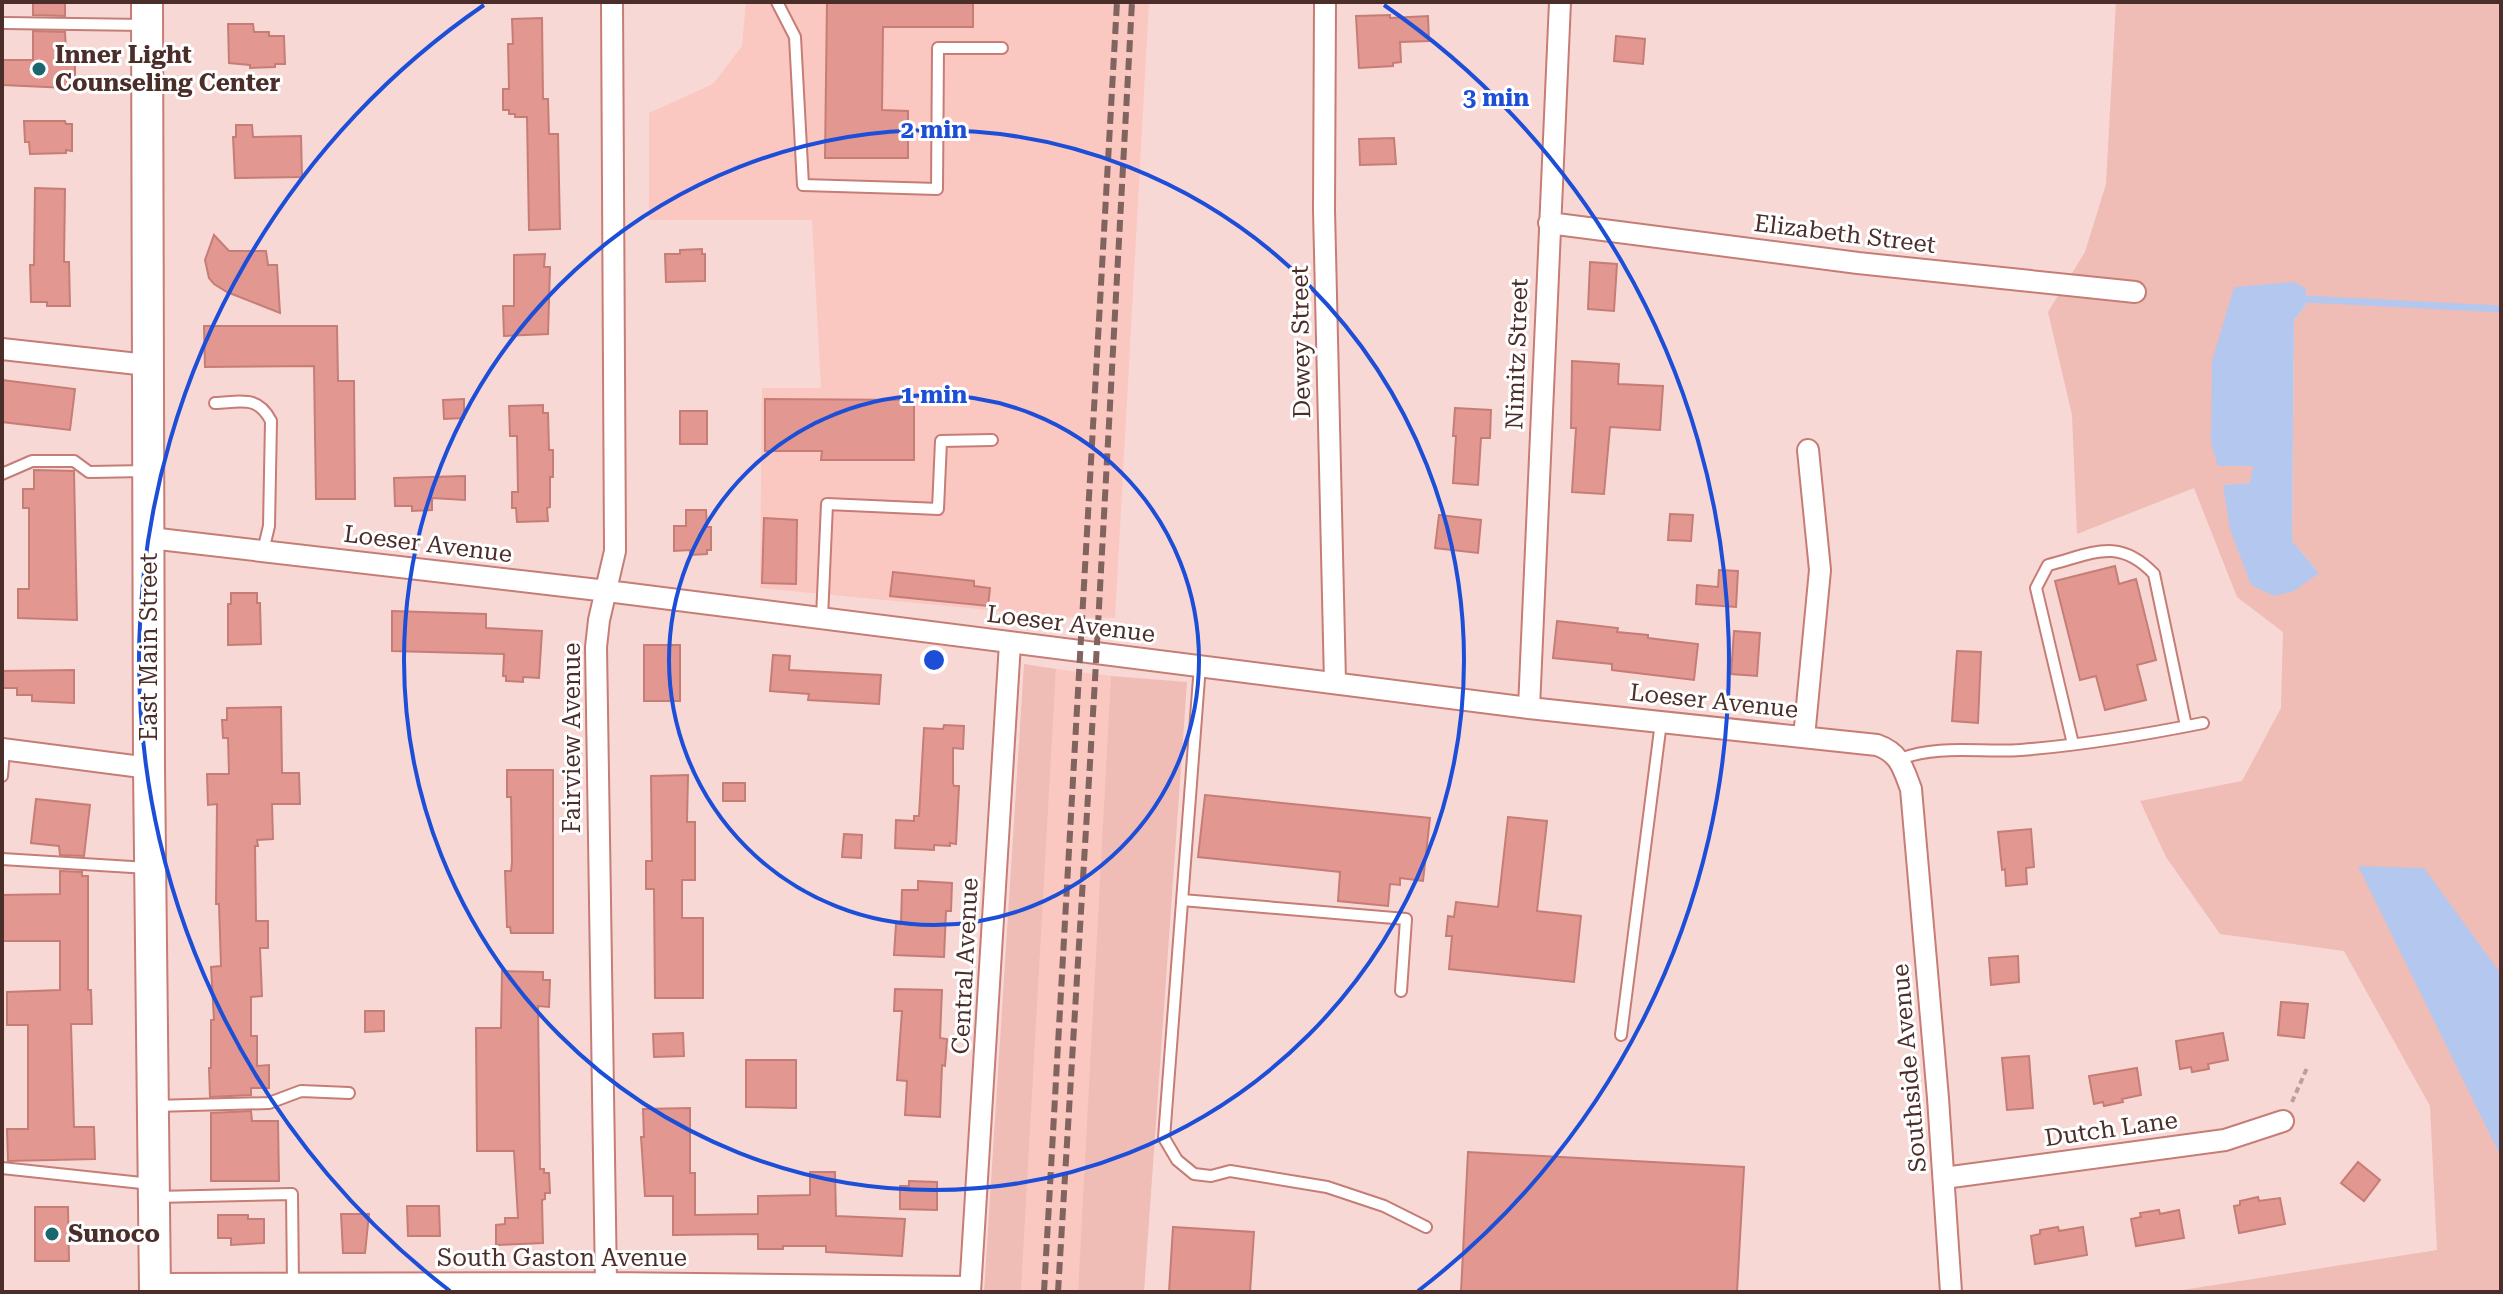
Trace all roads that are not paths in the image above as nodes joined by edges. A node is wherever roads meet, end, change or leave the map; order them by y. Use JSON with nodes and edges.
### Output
{"nodes":[{"id":1,"x":612,"y":2,"type":"edge"},
{"id":2,"x":777,"y":2,"type":"edge"},
{"id":3,"x":1325,"y":2,"type":"edge"},
{"id":4,"x":1560,"y":2,"type":"edge"},
{"id":5,"x":146,"y":14,"type":"edge"},
{"id":6,"x":5,"y":23,"type":"dead end"},
{"id":7,"x":1002,"y":48,"type":"dead end"},
{"id":8,"x":1549,"y":223,"type":"junction"},
{"id":9,"x":2135,"y":292,"type":"dead end"},
{"id":10,"x":2,"y":349,"type":"edge"},
{"id":11,"x":147,"y":365,"type":"junction"},
{"id":12,"x":215,"y":403,"type":"dead end"},
{"id":13,"x":992,"y":440,"type":"dead end"},
{"id":14,"x":1808,"y":450,"type":"dead end"},
{"id":15,"x":149,"y":471,"type":"junction"},
{"id":16,"x":2,"y":474,"type":"edge"},
{"id":17,"x":150,"y":538,"type":"junction"},
{"id":18,"x":263,"y":551,"type":"junction"},
{"id":19,"x":607,"y":591,"type":"junction"},
{"id":20,"x":822,"y":618,"type":"junction"},
{"id":21,"x":1010,"y":643,"type":"junction"},
{"id":22,"x":1200,"y":665,"type":"junction"},
{"id":23,"x":1335,"y":682,"type":"junction"},
{"id":24,"x":1529,"y":708,"type":"junction"},
{"id":25,"x":1661,"y":722,"type":"junction"},
{"id":26,"x":2203,"y":723,"type":"dead end"},
{"id":27,"x":2186,"y":726,"type":"junction"},
{"id":28,"x":1804,"y":737,"type":"junction"},
{"id":29,"x":2073,"y":744,"type":"junction"},
{"id":30,"x":3,"y":749,"type":"edge"},
{"id":31,"x":1900,"y":759,"type":"junction"},
{"id":32,"x":149,"y":768,"type":"junction"},
{"id":33,"x":2,"y":776,"type":"edge"},
{"id":34,"x":2,"y":859,"type":"edge"},
{"id":35,"x":150,"y":868,"type":"junction"},
{"id":36,"x":1182,"y":900,"type":"junction"},
{"id":37,"x":1401,"y":991,"type":"dead end"},
{"id":38,"x":1621,"y":1035,"type":"dead end"},
{"id":39,"x":349,"y":1093,"type":"dead end"},
{"id":40,"x":152,"y":1106,"type":"junction"},
{"id":41,"x":2283,"y":1121,"type":"road end"},
{"id":42,"x":2,"y":1168,"type":"edge"},
{"id":43,"x":1944,"y":1178,"type":"junction"},
{"id":44,"x":153,"y":1191,"type":"junction"},
{"id":45,"x":1426,"y":1227,"type":"dead end"},
{"id":46,"x":606,"y":1283,"type":"junction"},
{"id":47,"x":293,"y":1284,"type":"junction"},
{"id":48,"x":154,"y":1288,"type":"edge"},
{"id":49,"x":634,"y":1288,"type":"edge"},
{"id":50,"x":735,"y":1288,"type":"edge"},
{"id":51,"x":970,"y":1289,"type":"edge"},
{"id":52,"x":1951,"y":1292,"type":"edge"}],
"edges":[{"from":1,"to":19,"type":"street","name":"Fairview Avenue"},
{"from":2,"to":7,"type":"lane"},
{"from":3,"to":23,"type":"street","name":"Dewey Street"},
{"from":4,"to":8,"type":"street","name":"Nimitz Street"},
{"from":5,"to":6,"type":"lane"},
{"from":5,"to":11,"type":"street","name":"East Main Street"},
{"from":8,"to":9,"type":"street","name":"Elizabeth Street"},
{"from":8,"to":24,"type":"street","name":"Nimitz Street"},
{"from":10,"to":11,"type":"street"},
{"from":11,"to":15,"type":"street","name":"East Main Street"},
{"from":12,"to":18,"type":"lane"},
{"from":13,"to":20,"type":"lane"},
{"from":14,"to":28,"type":"street"},
{"from":15,"to":16,"type":"lane"},
{"from":15,"to":17,"type":"street","name":"East Main Street"},
{"from":17,"to":18,"type":"street","name":"Loeser Avenue"},
{"from":17,"to":32,"type":"street","name":"East Main Street"},
{"from":18,"to":19,"type":"street","name":"Loeser Avenue"},
{"from":19,"to":20,"type":"street","name":"Loeser Avenue"},
{"from":19,"to":46,"type":"street","name":"Fairview Avenue"},
{"from":20,"to":21,"type":"street","name":"Loeser Avenue"},
{"from":21,"to":22,"type":"street","name":"Loeser Avenue"},
{"from":21,"to":51,"type":"street","name":"Central Avenue"},
{"from":22,"to":23,"type":"street","name":"Loeser Avenue"},
{"from":22,"to":36,"type":"lane"},
{"from":23,"to":24,"type":"street","name":"Loeser Avenue"},
{"from":24,"to":25,"type":"street","name":"Loeser Avenue"},
{"from":25,"to":28,"type":"street","name":"Loeser Avenue"},
{"from":25,"to":38,"type":"lane"},
{"from":26,"to":27,"type":"lane"},
{"from":27,"to":29,"type":"lane"},
{"from":27,"to":29,"type":"lane"},
{"from":28,"to":31,"type":"street","name":"Loeser Avenue"},
{"from":29,"to":31,"type":"lane"},
{"from":30,"to":32,"type":"street"},
{"from":30,"to":33,"type":"lane"},
{"from":31,"to":43,"type":"street","name":"Southside Avenue"},
{"from":32,"to":35,"type":"street","name":"East Main Street"},
{"from":34,"to":35,"type":"lane"},
{"from":35,"to":40,"type":"street","name":"East Main Street"},
{"from":36,"to":37,"type":"lane"},
{"from":36,"to":45,"type":"lane"},
{"from":39,"to":40,"type":"lane"},
{"from":40,"to":44,"type":"street","name":"East Main Street"},
{"from":41,"to":43,"type":"street","name":"Dutch Lane"},
{"from":42,"to":44,"type":"lane"},
{"from":43,"to":52,"type":"street","name":"Southside Avenue"},
{"from":44,"to":47,"type":"lane"},
{"from":44,"to":48,"type":"street","name":"East Main Street"},
{"from":46,"to":47,"type":"street","name":"South Gaston Avenue"},
{"from":46,"to":49,"type":"street","name":"South Gaston Avenue"},
{"from":47,"to":48,"type":"street","name":"South Gaston Avenue"},
{"from":49,"to":50,"type":"street","name":"South Gaston Avenue"},
{"from":50,"to":51,"type":"street","name":"South Gaston Avenue"}]}
